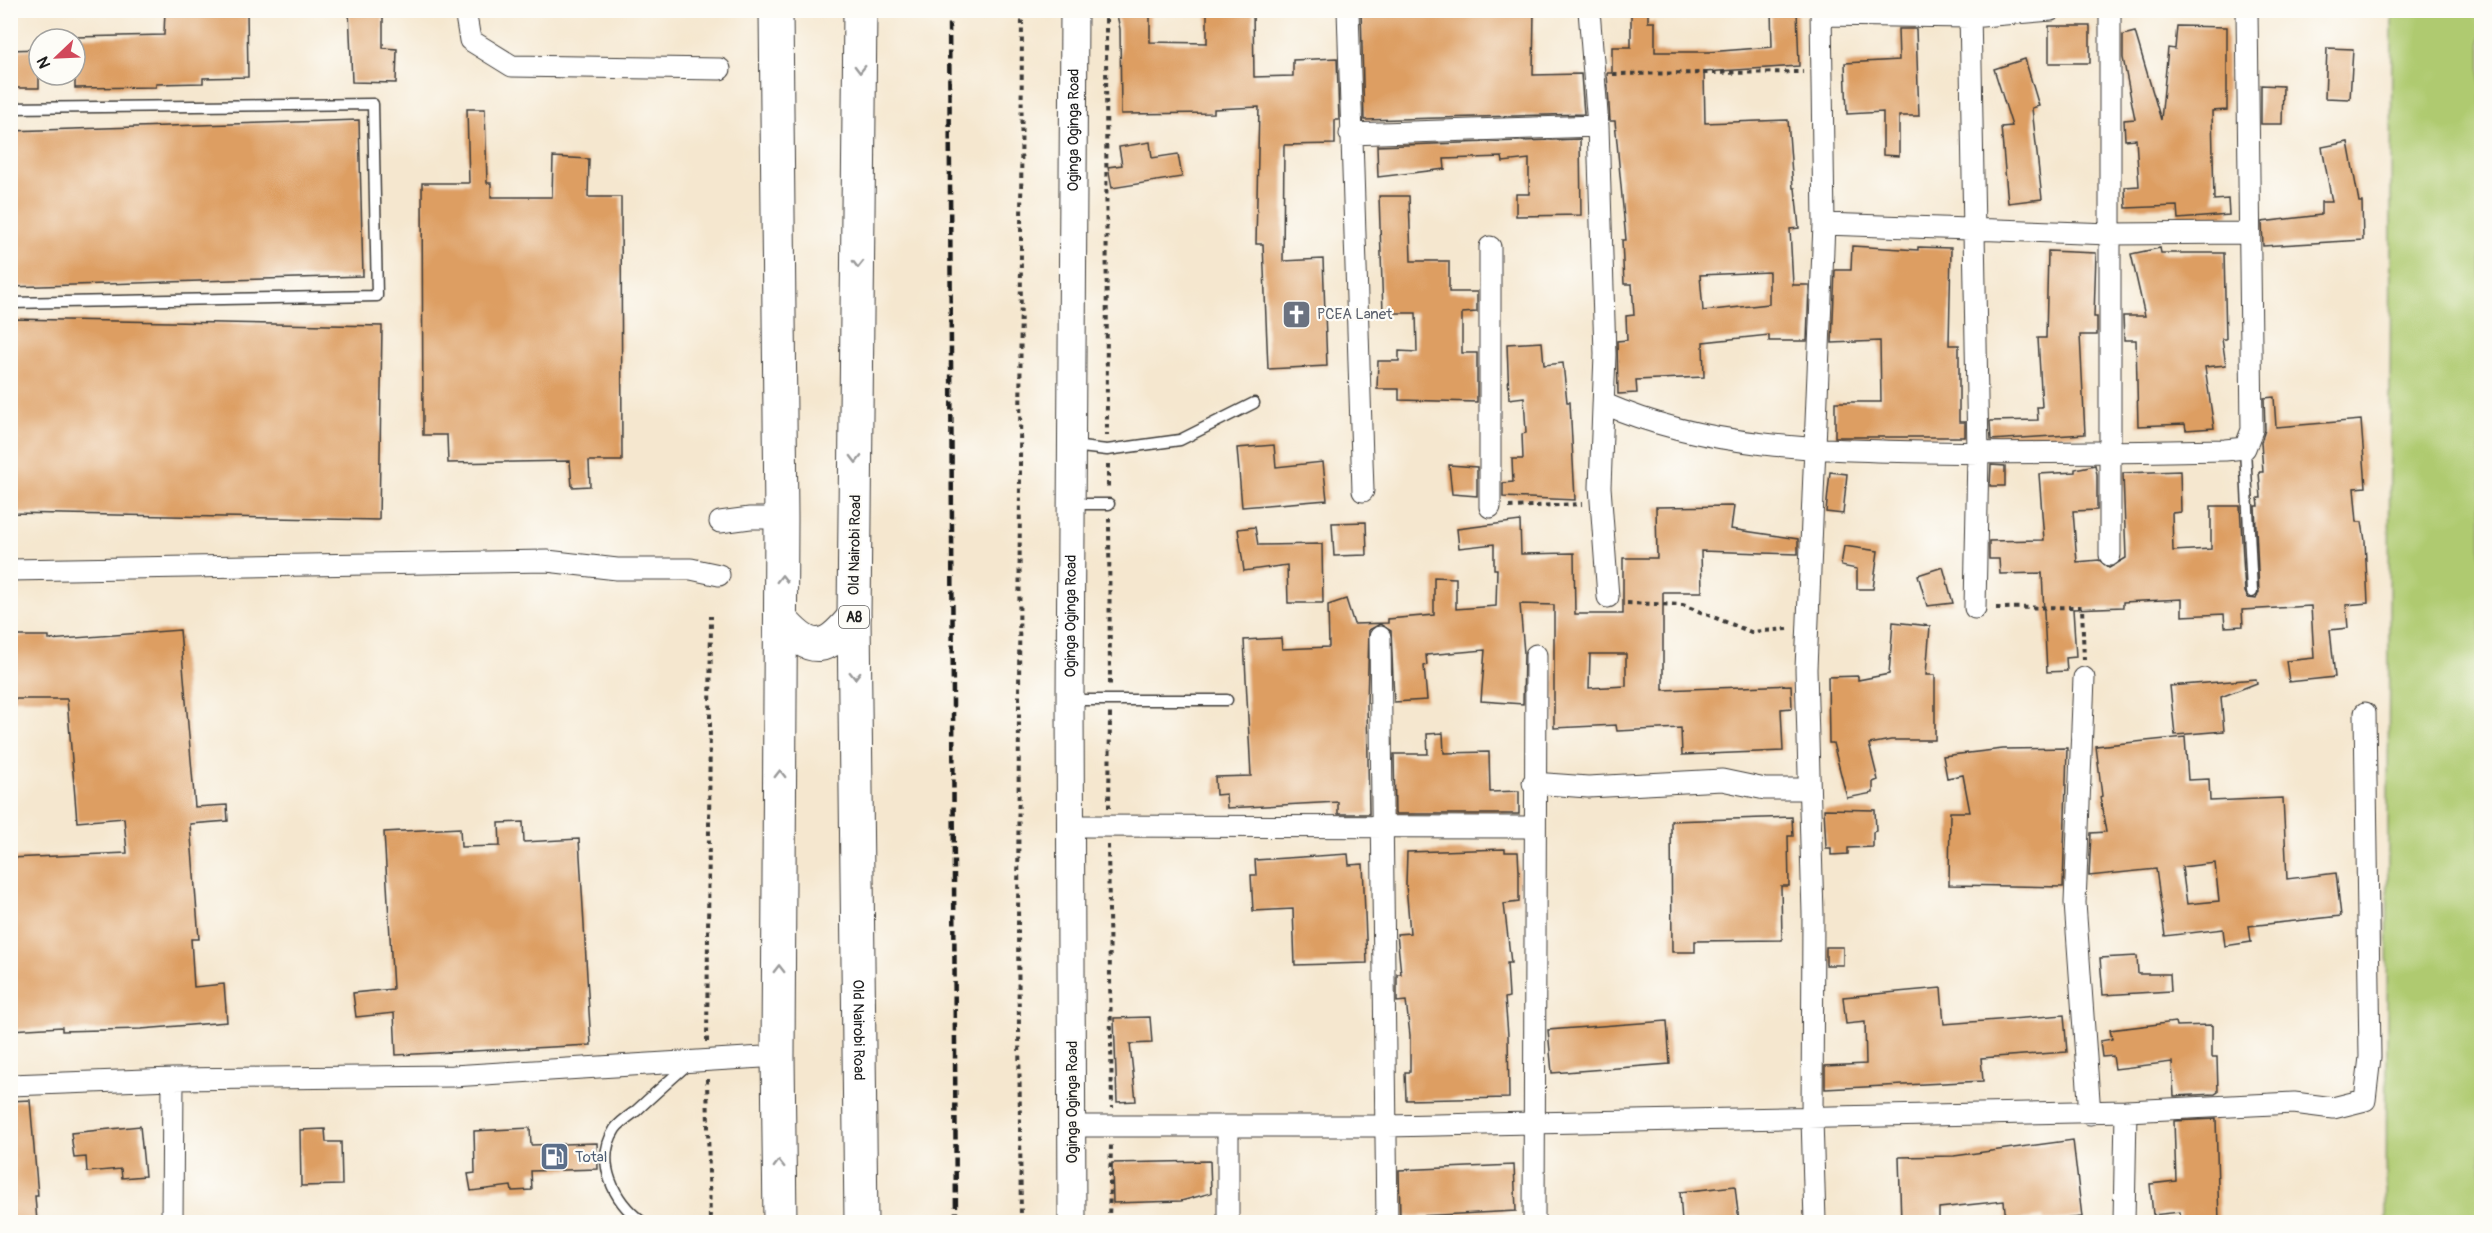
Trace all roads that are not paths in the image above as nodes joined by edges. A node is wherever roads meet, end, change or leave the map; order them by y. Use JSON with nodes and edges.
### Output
{"nodes":[{"id":1,"x":465,"y":10,"type":"edge"},
{"id":2,"x":776,"y":10,"type":"edge"},
{"id":3,"x":860,"y":10,"type":"edge"},
{"id":4,"x":1074,"y":10,"type":"edge"},
{"id":5,"x":1348,"y":10,"type":"edge"},
{"id":6,"x":1589,"y":10,"type":"edge"},
{"id":7,"x":2051,"y":10,"type":"edge"},
{"id":8,"x":2110,"y":10,"type":"edge"},
{"id":9,"x":2247,"y":10,"type":"edge"},
{"id":10,"x":1821,"y":13,"type":"edge"},
{"id":11,"x":1970,"y":14,"type":"edge"},
{"id":12,"x":720,"y":69,"type":"dead end"},
{"id":13,"x":10,"y":108,"type":"edge"},
{"id":14,"x":1598,"y":126,"type":"junction"},
{"id":15,"x":1350,"y":134,"type":"junction"},
{"id":16,"x":1824,"y":224,"type":"junction"},
{"id":17,"x":1973,"y":228,"type":"junction"},
{"id":18,"x":2248,"y":233,"type":"junction"},
{"id":19,"x":2111,"y":234,"type":"junction"},
{"id":20,"x":1490,"y":247,"type":"dead end"},
{"id":21,"x":10,"y":303,"type":"edge"},
{"id":22,"x":1254,"y":403,"type":"dead end"},
{"id":23,"x":1605,"y":404,"type":"junction"},
{"id":24,"x":1078,"y":446,"type":"junction"},
{"id":25,"x":2245,"y":447,"type":"junction"},
{"id":26,"x":1813,"y":450,"type":"junction"},
{"id":27,"x":2110,"y":452,"type":"junction"},
{"id":28,"x":1978,"y":453,"type":"junction"},
{"id":29,"x":1363,"y":491,"type":"dead end"},
{"id":30,"x":1078,"y":504,"type":"junction"},
{"id":31,"x":1106,"y":504,"type":"road end"},
{"id":32,"x":1490,"y":507,"type":"road end"},
{"id":33,"x":781,"y":518,"type":"junction"},
{"id":34,"x":720,"y":522,"type":"dead end"},
{"id":35,"x":2110,"y":555,"type":"dead end"},
{"id":36,"x":10,"y":570,"type":"edge"},
{"id":37,"x":719,"y":575,"type":"dead end"},
{"id":38,"x":2252,"y":592,"type":"dead end"},
{"id":39,"x":1608,"y":597,"type":"road end"},
{"id":40,"x":1975,"y":608,"type":"road end"},
{"id":41,"x":855,"y":617,"type":"junction"},
{"id":42,"x":782,"y":621,"type":"junction"},
{"id":43,"x":1380,"y":637,"type":"dead end"},
{"id":44,"x":1536,"y":655,"type":"dead end"},
{"id":45,"x":2084,"y":678,"type":"road end"},
{"id":46,"x":1076,"y":700,"type":"junction"},
{"id":47,"x":1227,"y":700,"type":"dead end"},
{"id":48,"x":2365,"y":713,"type":"dead end"},
{"id":49,"x":1533,"y":783,"type":"junction"},
{"id":50,"x":1809,"y":789,"type":"junction"},
{"id":51,"x":1077,"y":826,"type":"junction"},
{"id":52,"x":1383,"y":827,"type":"junction"},
{"id":53,"x":1535,"y":827,"type":"junction"},
{"id":54,"x":778,"y":1056,"type":"junction"},
{"id":55,"x":698,"y":1061,"type":"junction"},
{"id":56,"x":173,"y":1079,"type":"junction"},
{"id":57,"x":10,"y":1085,"type":"edge"},
{"id":58,"x":2126,"y":1111,"type":"junction"},
{"id":59,"x":2090,"y":1114,"type":"junction"},
{"id":60,"x":1812,"y":1118,"type":"junction"},
{"id":61,"x":1534,"y":1121,"type":"junction"},
{"id":62,"x":1072,"y":1126,"type":"junction"},
{"id":63,"x":1387,"y":1126,"type":"junction"},
{"id":64,"x":1228,"y":1128,"type":"junction"},
{"id":65,"x":172,"y":1222,"type":"edge"},
{"id":66,"x":642,"y":1222,"type":"edge"},
{"id":67,"x":780,"y":1222,"type":"edge"},
{"id":68,"x":861,"y":1222,"type":"edge"},
{"id":69,"x":1072,"y":1222,"type":"edge"},
{"id":70,"x":1228,"y":1222,"type":"edge"},
{"id":71,"x":1387,"y":1222,"type":"edge"},
{"id":72,"x":1534,"y":1222,"type":"edge"},
{"id":73,"x":1815,"y":1222,"type":"edge"},
{"id":74,"x":2124,"y":1222,"type":"edge"}],
"edges":[{"from":1,"to":12,"type":"street"},
{"from":2,"to":33,"type":"highway"},
{"from":3,"to":41,"type":"highway","name":"Old Nairobi Road","number":"A8","one_way":true},
{"from":4,"to":24,"type":"street","name":"Oginga Oginga Road"},
{"from":5,"to":15,"type":"street"},
{"from":6,"to":14,"type":"street"},
{"from":7,"to":11,"type":"street"},
{"from":8,"to":19,"type":"street"},
{"from":9,"to":18,"type":"street"},
{"from":10,"to":11,"type":"street"},
{"from":10,"to":16,"type":"street"},
{"from":11,"to":17,"type":"street"},
{"from":13,"to":21,"type":"lane"},
{"from":14,"to":15,"type":"street"},
{"from":14,"to":23,"type":"street"},
{"from":15,"to":29,"type":"street"},
{"from":16,"to":17,"type":"street"},
{"from":16,"to":26,"type":"street"},
{"from":17,"to":19,"type":"street"},
{"from":17,"to":28,"type":"street"},
{"from":18,"to":19,"type":"street"},
{"from":18,"to":25,"type":"street"},
{"from":19,"to":27,"type":"street"},
{"from":20,"to":32,"type":"street"},
{"from":22,"to":24,"type":"lane"},
{"from":23,"to":26,"type":"street"},
{"from":23,"to":39,"type":"street"},
{"from":24,"to":30,"type":"street","name":"Oginga Oginga Road"},
{"from":25,"to":27,"type":"street"},
{"from":25,"to":38,"type":"lane"},
{"from":26,"to":28,"type":"street"},
{"from":26,"to":50,"type":"street"},
{"from":27,"to":28,"type":"street"},
{"from":27,"to":35,"type":"street"},
{"from":28,"to":40,"type":"street"},
{"from":30,"to":31,"type":"lane"},
{"from":30,"to":46,"type":"street","name":"Oginga Oginga Road"},
{"from":33,"to":34,"type":"street"},
{"from":42,"to":33,"type":"highway","one_way":true},
{"from":36,"to":37,"type":"street"},
{"from":41,"to":42,"type":"highway"},
{"from":41,"to":68,"type":"highway","name":"Old Nairobi Road","number":"A8","one_way":true},
{"from":54,"to":42,"type":"highway","one_way":true},
{"from":43,"to":52,"type":"street"},
{"from":44,"to":49,"type":"street"},
{"from":45,"to":59,"type":"street"},
{"from":46,"to":47,"type":"lane"},
{"from":46,"to":51,"type":"street","name":"Oginga Oginga Road"},
{"from":48,"to":58,"type":"street"},
{"from":49,"to":50,"type":"street"},
{"from":49,"to":53,"type":"street"},
{"from":50,"to":60,"type":"street"},
{"from":51,"to":52,"type":"street"},
{"from":51,"to":62,"type":"street","name":"Oginga Oginga Road"},
{"from":52,"to":53,"type":"street"},
{"from":52,"to":63,"type":"street"},
{"from":53,"to":61,"type":"street"},
{"from":54,"to":55,"type":"street"},
{"from":67,"to":54,"type":"highway","one_way":true},
{"from":55,"to":56,"type":"street"},
{"from":55,"to":66,"type":"lane"},
{"from":56,"to":57,"type":"street"},
{"from":56,"to":65,"type":"street"},
{"from":58,"to":59,"type":"street"},
{"from":58,"to":74,"type":"street"},
{"from":59,"to":60,"type":"street"},
{"from":60,"to":61,"type":"street"},
{"from":60,"to":73,"type":"street"},
{"from":61,"to":63,"type":"street"},
{"from":61,"to":72,"type":"street"},
{"from":62,"to":64,"type":"street"},
{"from":62,"to":69,"type":"street","name":"Oginga Oginga Road"},
{"from":63,"to":64,"type":"street"},
{"from":63,"to":71,"type":"street"},
{"from":64,"to":70,"type":"street"}]}
